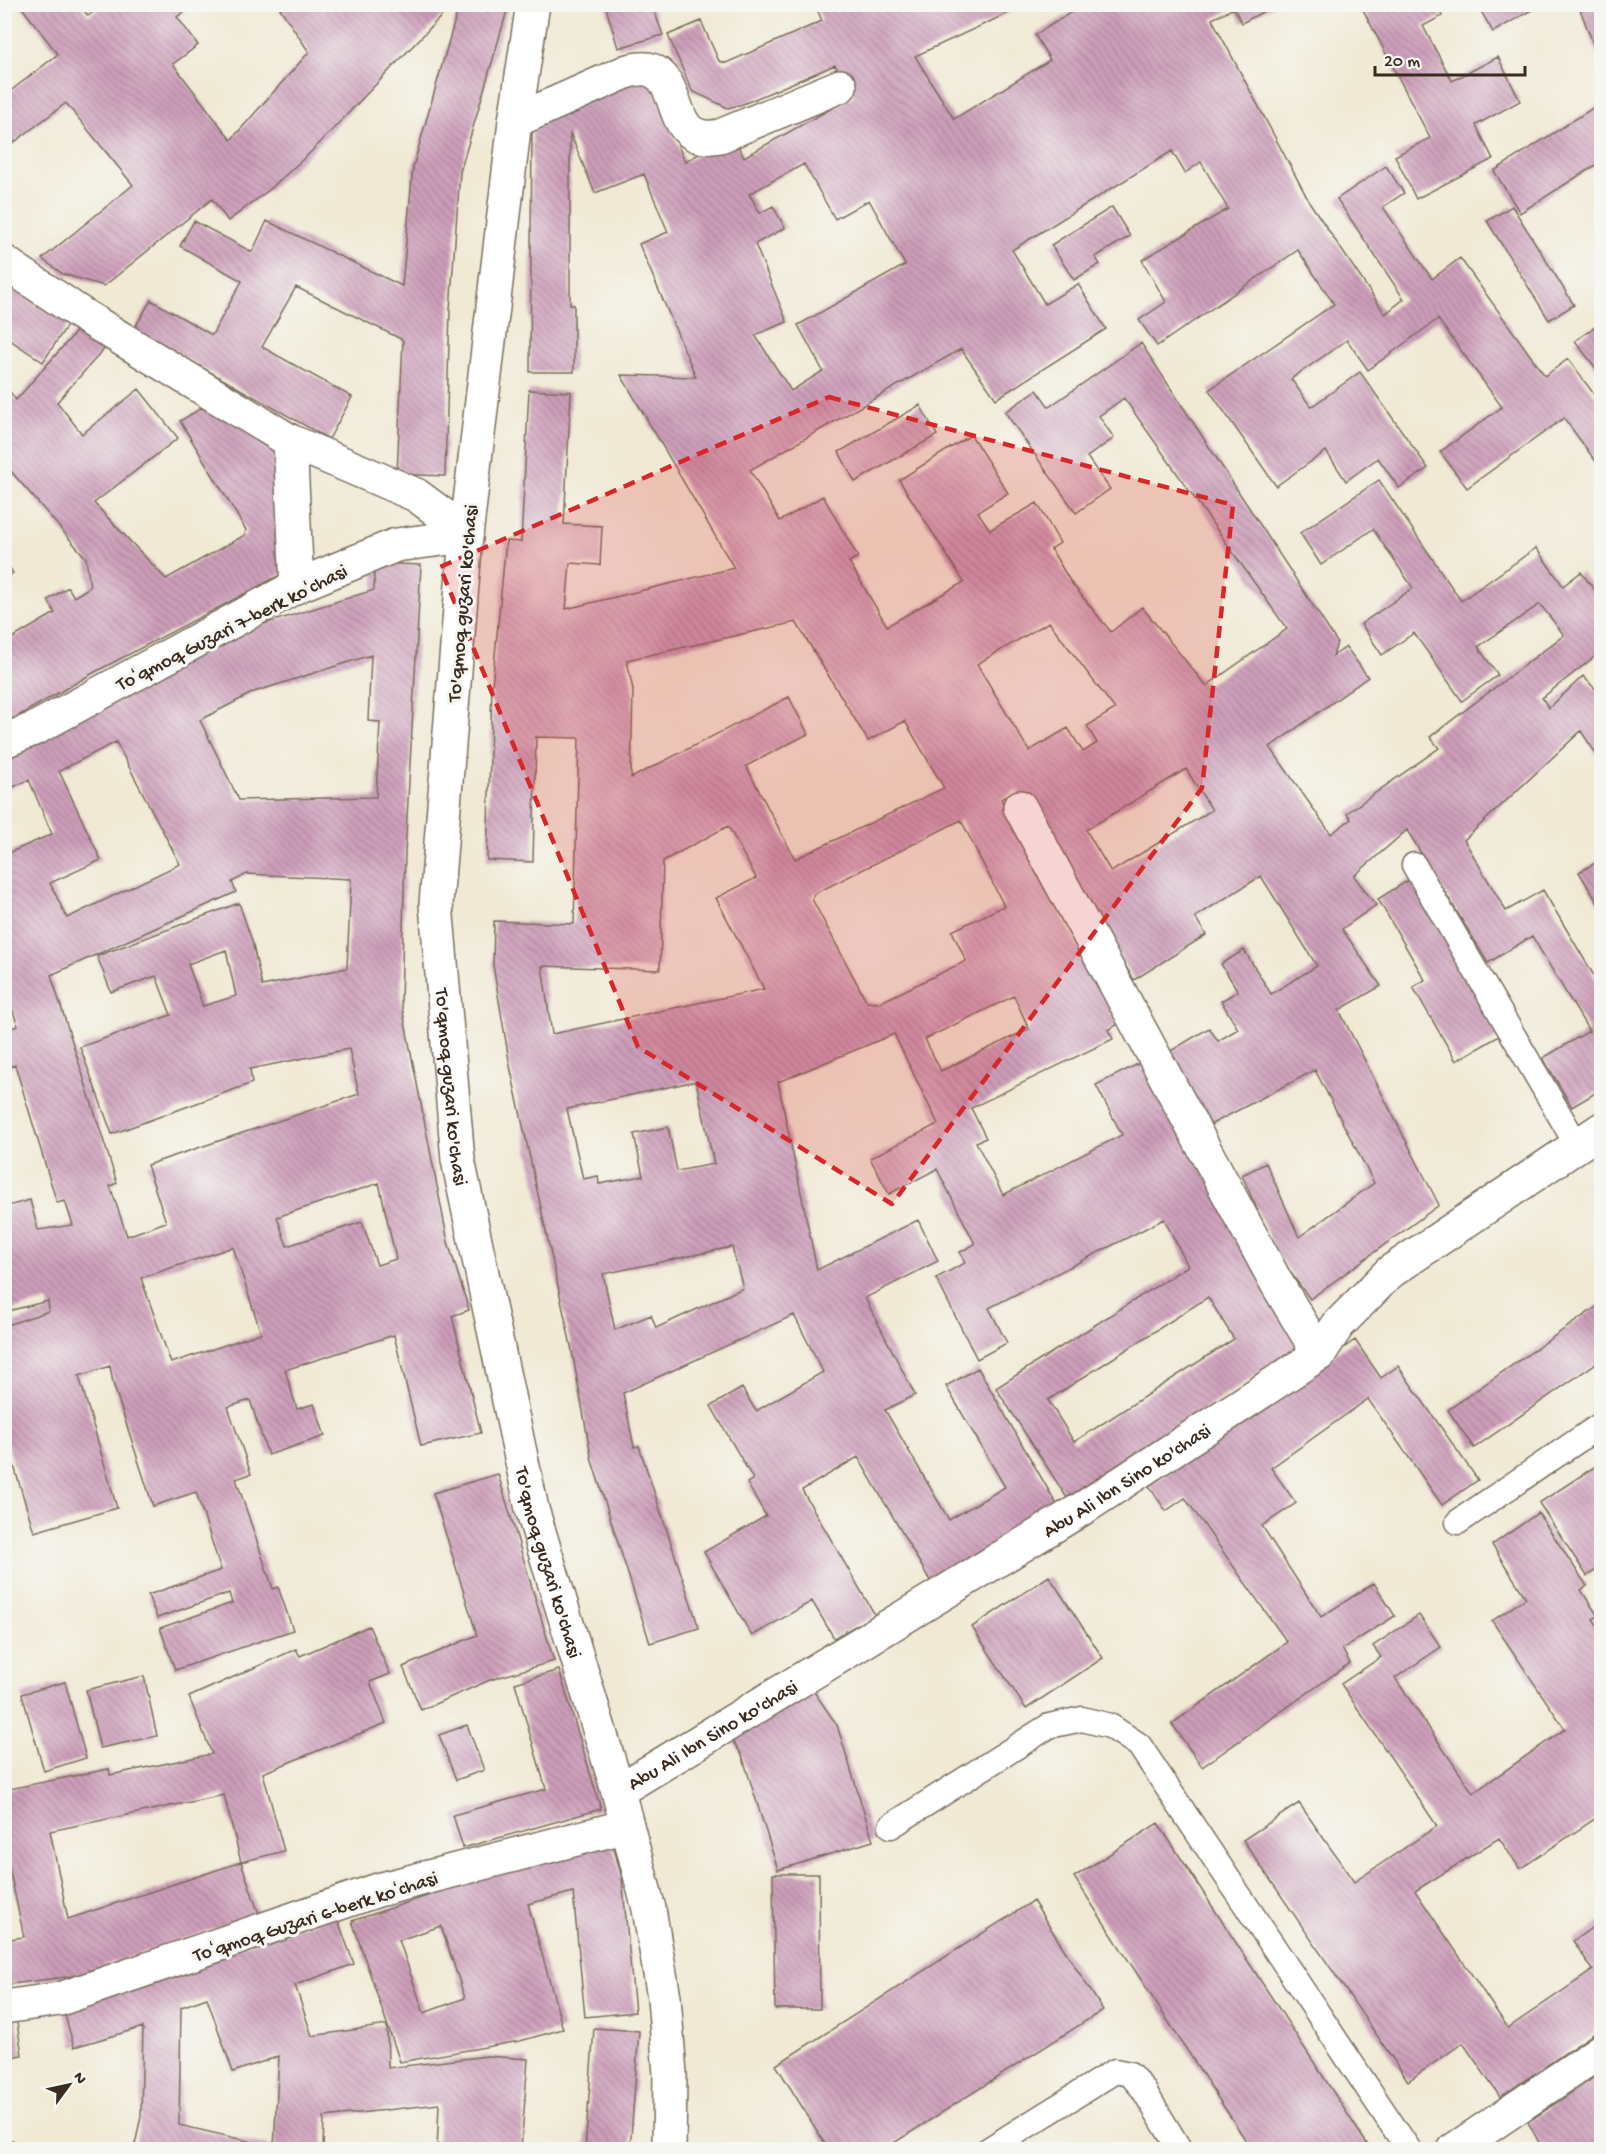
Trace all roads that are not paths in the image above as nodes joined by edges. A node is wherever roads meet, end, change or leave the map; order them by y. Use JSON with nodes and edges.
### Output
{"nodes":[{"id":1,"x":534,"y":4,"type":"edge"},
{"id":2,"x":840,"y":86,"type":"dead end"},
{"id":3,"x":514,"y":121,"type":"junction"},
{"id":4,"x":4,"y":262,"type":"edge"},
{"id":5,"x":290,"y":441,"type":"junction"},
{"id":6,"x":466,"y":536,"type":"junction"},
{"id":7,"x":297,"y":586,"type":"junction"},
{"id":8,"x":4,"y":741,"type":"edge"},
{"id":9,"x":1020,"y":807,"type":"dead end"},
{"id":10,"x":1414,"y":866,"type":"dead end"},
{"id":11,"x":1589,"y":1137,"type":"edge"},
{"id":12,"x":1319,"y":1354,"type":"junction"},
{"id":13,"x":1602,"y":1424,"type":"edge"},
{"id":14,"x":1458,"y":1522,"type":"dead end"},
{"id":15,"x":618,"y":1791,"type":"junction"},
{"id":16,"x":627,"y":1826,"type":"junction"},
{"id":17,"x":891,"y":1826,"type":"dead end"},
{"id":18,"x":4,"y":2007,"type":"edge"},
{"id":19,"x":1602,"y":2050,"type":"edge"},
{"id":20,"x":669,"y":2150,"type":"edge"},
{"id":21,"x":988,"y":2150,"type":"edge"},
{"id":22,"x":1180,"y":2150,"type":"edge"},
{"id":23,"x":1409,"y":2150,"type":"edge"},
{"id":24,"x":1454,"y":2150,"type":"edge"}],
"edges":[{"from":1,"to":3,"type":"street","name":"To'qmoq guzari ko'chasi"},
{"from":2,"to":3,"type":"street"},
{"from":3,"to":6,"type":"street","name":"To'qmoq guzari ko'chasi"},
{"from":4,"to":5,"type":"street"},
{"from":5,"to":6,"type":"street"},
{"from":5,"to":7,"type":"street"},
{"from":6,"to":7,"type":"street","name":"Toʻqmoq Guzari 7-berk koʻchasi"},
{"from":6,"to":15,"type":"street","name":"To'qmoq guzari ko'chasi"},
{"from":7,"to":8,"type":"street","name":"Toʻqmoq Guzari 7-berk koʻchasi"},
{"from":9,"to":12,"type":"street"},
{"from":10,"to":11,"type":"lane"},
{"from":11,"to":12,"type":"street","name":"Abu Ali Ibn Sino ko'chasi"},
{"from":12,"to":15,"type":"street","name":"Abu Ali Ibn Sino ko'chasi"},
{"from":13,"to":14,"type":"lane"},
{"from":15,"to":16,"type":"street","name":"To'qmoq guzari ko'chasi"},
{"from":16,"to":18,"type":"street","name":"Toʻqmoq Guzari 6-berk koʻchasi"},
{"from":16,"to":20,"type":"street","name":"To'qmoq guzari ko'chasi"},
{"from":17,"to":23,"type":"lane"},
{"from":19,"to":24,"type":"street"},
{"from":21,"to":22,"type":"lane"}]}
